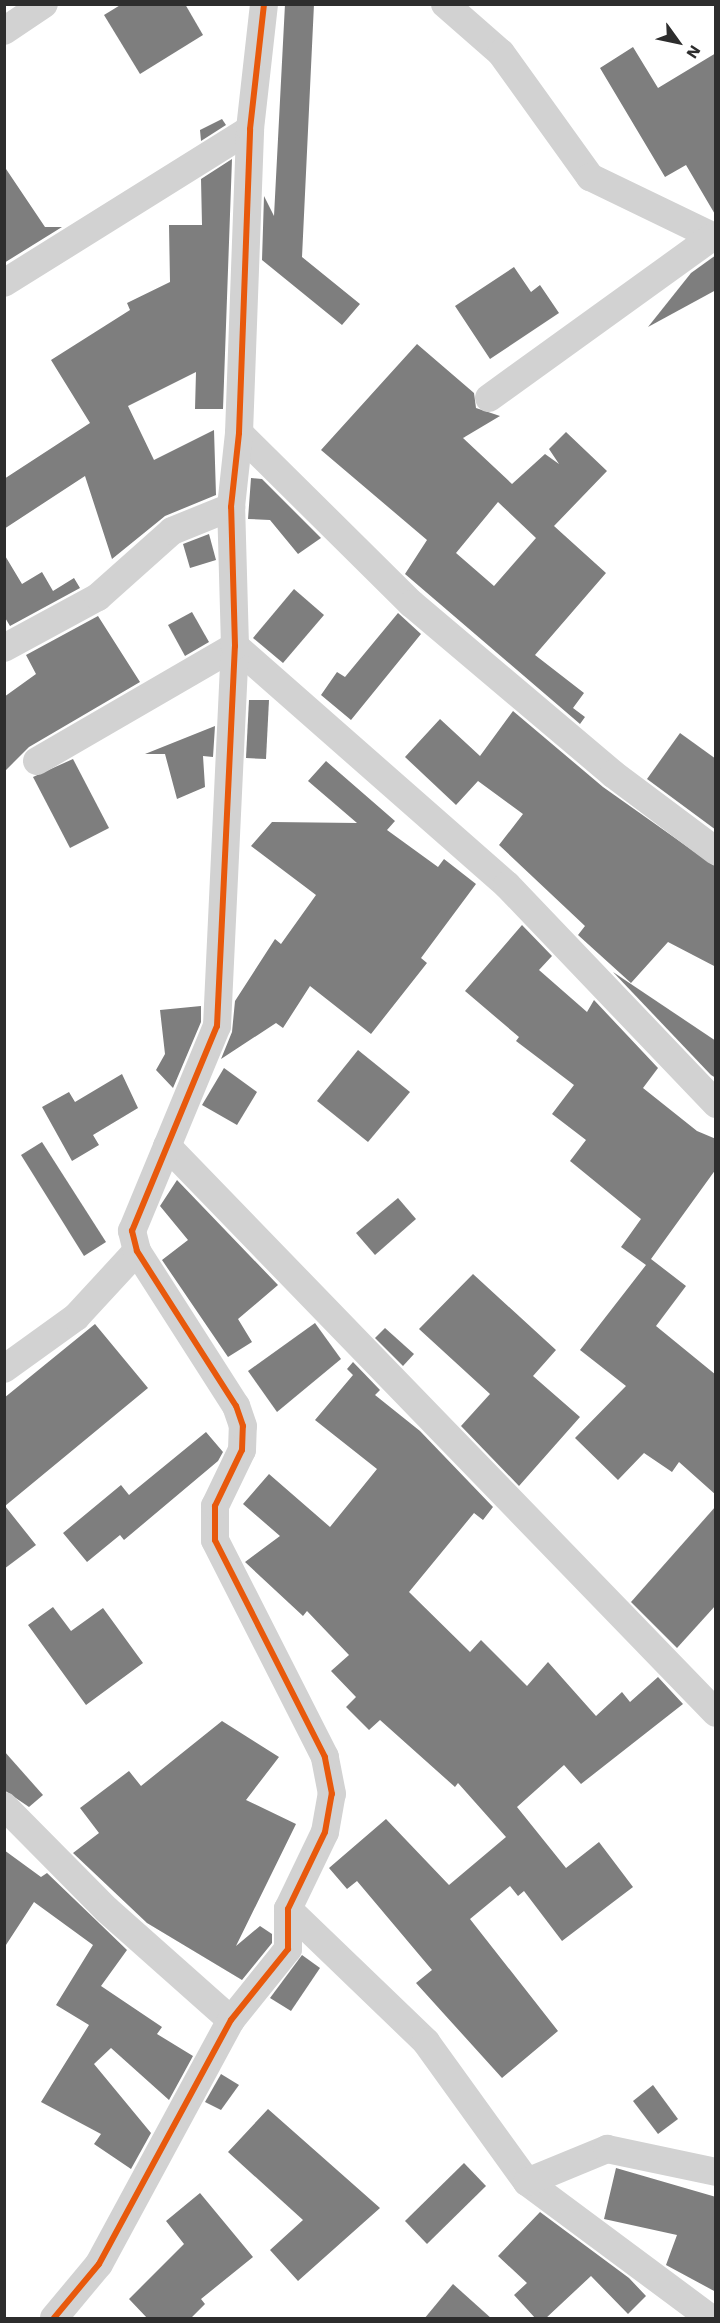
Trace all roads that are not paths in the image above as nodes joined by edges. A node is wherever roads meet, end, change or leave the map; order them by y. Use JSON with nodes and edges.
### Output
{"nodes":[{"id":1,"x":44,"y":4,"type":"edge"},
{"id":2,"x":264,"y":4,"type":"edge"},
{"id":3,"x":445,"y":4,"type":"edge"},
{"id":4,"x":4,"y":31,"type":"edge"},
{"id":5,"x":250,"y":129,"type":"junction"},
{"id":6,"x":715,"y":237,"type":"edge"},
{"id":7,"x":4,"y":283,"type":"edge"},
{"id":8,"x":489,"y":398,"type":"dead end"},
{"id":9,"x":239,"y":433,"type":"junction"},
{"id":10,"x":231,"y":507,"type":"junction"},
{"id":11,"x":235,"y":646,"type":"junction"},
{"id":12,"x":4,"y":648,"type":"edge"},
{"id":13,"x":37,"y":761,"type":"dead end"},
{"id":14,"x":716,"y":851,"type":"edge"},
{"id":15,"x":716,"y":1104,"type":"edge"},
{"id":16,"x":166,"y":1146,"type":"junction"},
{"id":17,"x":137,"y":1251,"type":"junction"},
{"id":18,"x":4,"y":1370,"type":"edge"},
{"id":19,"x":716,"y":1713,"type":"edge"},
{"id":20,"x":4,"y":1806,"type":"edge"},
{"id":21,"x":288,"y":1909,"type":"junction"},
{"id":22,"x":231,"y":2020,"type":"junction"},
{"id":23,"x":716,"y":2172,"type":"edge"},
{"id":24,"x":526,"y":2182,"type":"junction"},
{"id":25,"x":54,"y":2319,"type":"edge"},
{"id":26,"x":710,"y":2319,"type":"edge"}],
"edges":[{"from":1,"to":4,"type":"street"},
{"from":2,"to":5,"type":"street"},
{"from":3,"to":6,"type":"street"},
{"from":5,"to":7,"type":"street"},
{"from":5,"to":9,"type":"street"},
{"from":6,"to":8,"type":"street"},
{"from":9,"to":10,"type":"street"},
{"from":9,"to":14,"type":"street"},
{"from":10,"to":11,"type":"street"},
{"from":10,"to":12,"type":"street"},
{"from":11,"to":13,"type":"street"},
{"from":11,"to":15,"type":"street"},
{"from":11,"to":16,"type":"street"},
{"from":16,"to":17,"type":"street"},
{"from":16,"to":19,"type":"street"},
{"from":17,"to":18,"type":"street"},
{"from":17,"to":21,"type":"street"},
{"from":20,"to":22,"type":"street"},
{"from":21,"to":22,"type":"street"},
{"from":21,"to":24,"type":"street"},
{"from":22,"to":25,"type":"street"},
{"from":23,"to":24,"type":"street"},
{"from":24,"to":26,"type":"street"}]}
